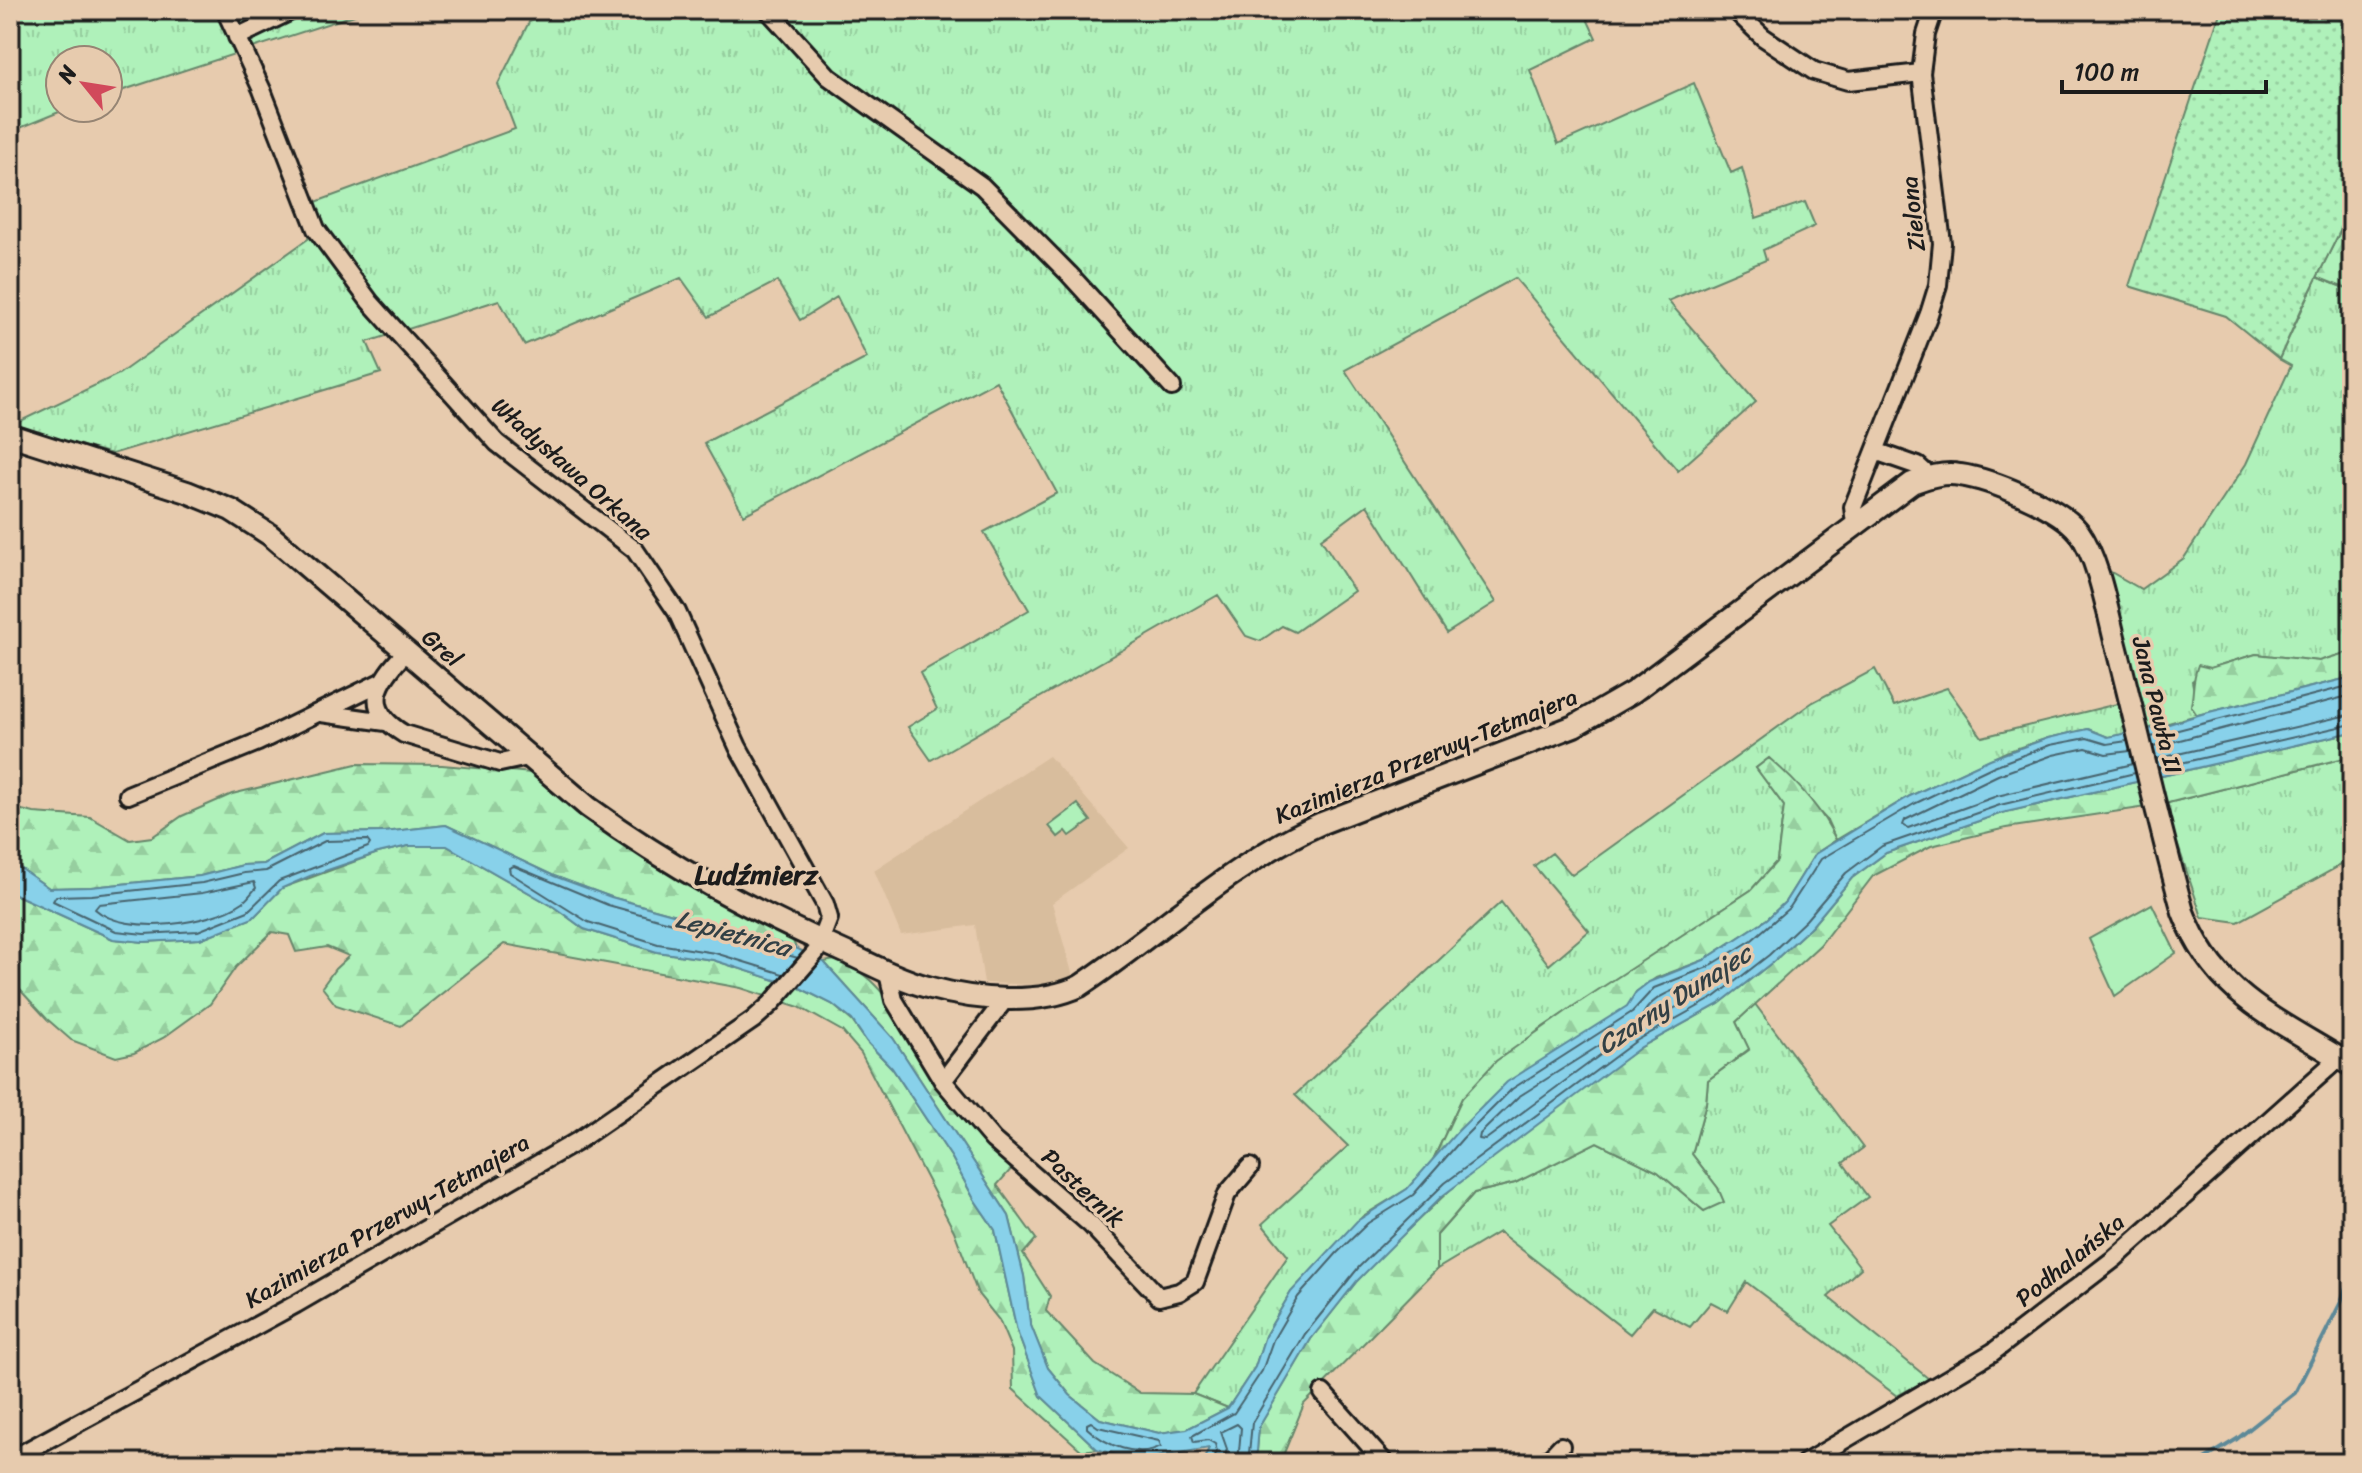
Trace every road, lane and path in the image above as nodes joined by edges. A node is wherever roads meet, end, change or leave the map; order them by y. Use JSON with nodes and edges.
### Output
{"nodes":[{"id":1,"x":225,"y":10,"type":"edge"},
{"id":2,"x":293,"y":10,"type":"edge"},
{"id":3,"x":768,"y":10,"type":"edge"},
{"id":4,"x":1735,"y":10,"type":"edge"},
{"id":5,"x":1934,"y":10,"type":"edge"},
{"id":6,"x":237,"y":37,"type":"junction"},
{"id":7,"x":1921,"y":73,"type":"junction"},
{"id":8,"x":1172,"y":387,"type":"dead end"},
{"id":9,"x":10,"y":435,"type":"edge"},
{"id":10,"x":1875,"y":451,"type":"junction"},
{"id":11,"x":1929,"y":476,"type":"junction"},
{"id":12,"x":1855,"y":524,"type":"junction"},
{"id":13,"x":406,"y":652,"type":"junction"},
{"id":14,"x":381,"y":682,"type":"junction"},
{"id":15,"x":321,"y":713,"type":"junction"},
{"id":16,"x":386,"y":722,"type":"junction"},
{"id":17,"x":528,"y":757,"type":"junction"},
{"id":18,"x":128,"y":795,"type":"dead end"},
{"id":19,"x":818,"y":947,"type":"junction"},
{"id":20,"x":888,"y":973,"type":"junction"},
{"id":21,"x":1006,"y":998,"type":"junction"},
{"id":22,"x":2345,"y":1062,"type":"edge"},
{"id":23,"x":943,"y":1081,"type":"junction"},
{"id":24,"x":1250,"y":1167,"type":"dead end"},
{"id":25,"x":1323,"y":1393,"type":"dead end"},
{"id":26,"x":1561,"y":1446,"type":"dead end"},
{"id":27,"x":10,"y":1460,"type":"edge"},
{"id":28,"x":1385,"y":1463,"type":"edge"},
{"id":29,"x":1545,"y":1463,"type":"edge"},
{"id":30,"x":1805,"y":1463,"type":"edge"}],
"edges":[{"from":1,"to":6,"type":"street","name":"Władysława Orkana"},
{"from":2,"to":6,"type":"street"},
{"from":3,"to":8,"type":"street"},
{"from":4,"to":7,"type":"street"},
{"from":5,"to":7,"type":"street","name":"Zielona"},
{"from":6,"to":19,"type":"street","name":"Władysława Orkana"},
{"from":7,"to":10,"type":"street","name":"Zielona"},
{"from":9,"to":13,"type":"street","name":"Grel"},
{"from":10,"to":11,"type":"street"},
{"from":10,"to":12,"type":"street","name":"Zielona"},
{"from":11,"to":12,"type":"street","name":"Jana Pawła II"},
{"from":11,"to":22,"type":"street","name":"Jana Pawła II"},
{"from":12,"to":21,"type":"street","name":"Kazimierza Przerwy-Tetmajera"},
{"from":13,"to":14,"type":"street"},
{"from":13,"to":17,"type":"street","name":"Grel"},
{"from":14,"to":15,"type":"street"},
{"from":14,"to":16,"type":"street"},
{"from":15,"to":16,"type":"street"},
{"from":15,"to":18,"type":"street"},
{"from":16,"to":17,"type":"street"},
{"from":17,"to":19,"type":"street","name":"Grel"},
{"from":19,"to":20,"type":"street","name":"Kazimierza Przerwy-Tetmajera"},
{"from":19,"to":27,"type":"street","name":"Kazimierza Przerwy-Tetmajera"},
{"from":20,"to":21,"type":"street","name":"Kazimierza Przerwy-Tetmajera"},
{"from":20,"to":23,"type":"street","name":"Pasternik"},
{"from":21,"to":23,"type":"street"},
{"from":22,"to":30,"type":"street","name":"Podhalańska"},
{"from":23,"to":24,"type":"street","name":"Pasternik"},
{"from":25,"to":28,"type":"street"},
{"from":26,"to":29,"type":"street"}]}
